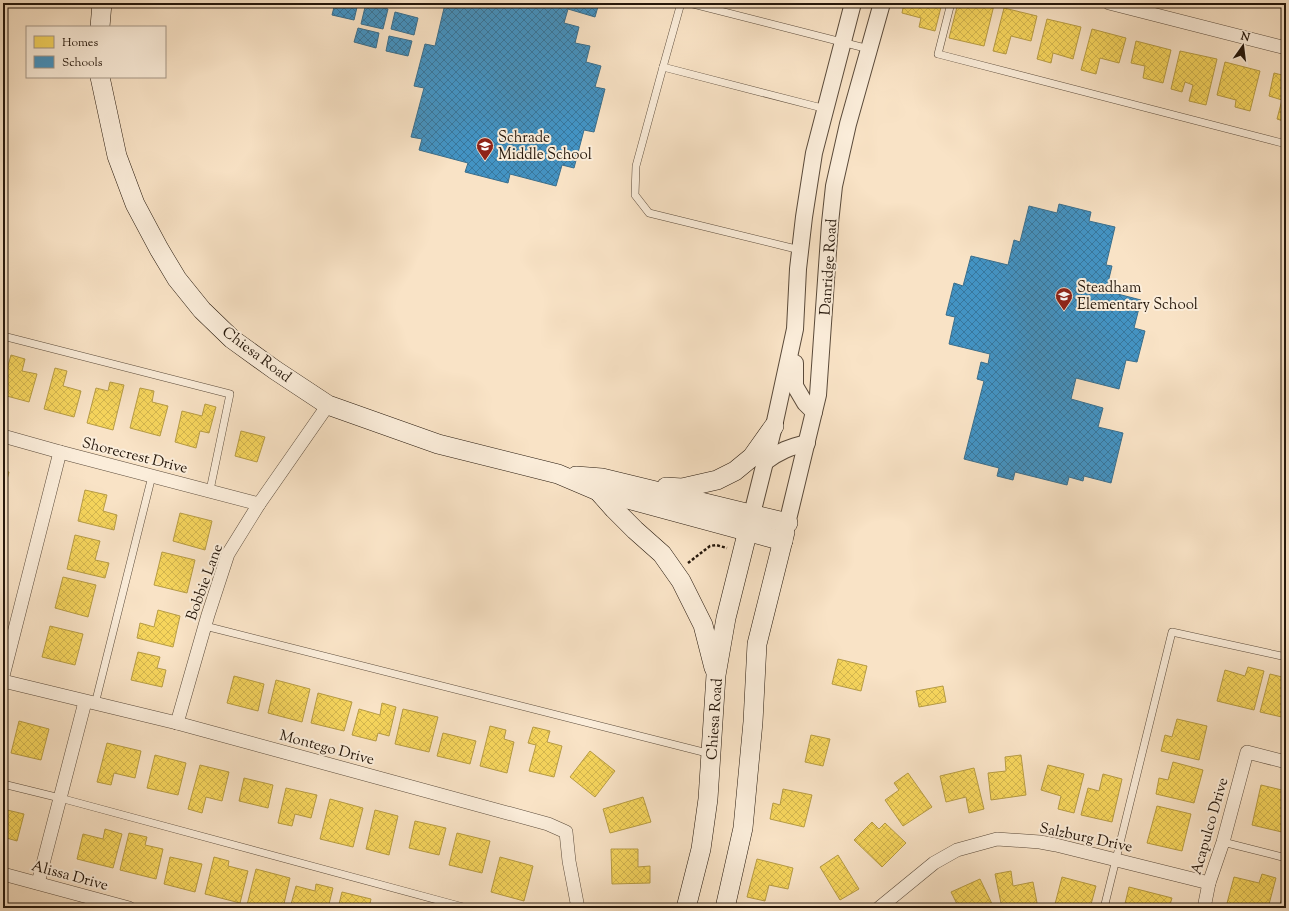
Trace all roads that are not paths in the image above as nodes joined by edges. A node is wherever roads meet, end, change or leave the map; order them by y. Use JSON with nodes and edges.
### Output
{"nodes":[{"id":1,"x":102,"y":3,"type":"edge"},
{"id":2,"x":681,"y":3,"type":"edge"},
{"id":3,"x":689,"y":3,"type":"edge"},
{"id":4,"x":853,"y":3,"type":"edge"},
{"id":5,"x":882,"y":3,"type":"edge"},
{"id":6,"x":951,"y":3,"type":"edge"},
{"id":7,"x":1109,"y":3,"type":"edge"},
{"id":8,"x":715,"y":6,"type":"edge"},
{"id":9,"x":100,"y":26,"type":"edge"},
{"id":10,"x":842,"y":43,"type":"junction"},
{"id":11,"x":1286,"y":48,"type":"edge"},
{"id":12,"x":869,"y":49,"type":"junction"},
{"id":13,"x":663,"y":67,"type":"junction"},
{"id":14,"x":100,"y":78,"type":"edge"},
{"id":15,"x":826,"y":109,"type":"junction"},
{"id":16,"x":1286,"y":144,"type":"edge"},
{"id":17,"x":800,"y":250,"type":"junction"},
{"id":18,"x":795,"y":329,"type":"junction"},
{"id":19,"x":3,"y":336,"type":"edge"},
{"id":20,"x":328,"y":405,"type":"junction"},
{"id":21,"x":814,"y":412,"type":"junction"},
{"id":22,"x":774,"y":426,"type":"junction"},
{"id":23,"x":3,"y":436,"type":"edge"},
{"id":24,"x":807,"y":443,"type":"junction"},
{"id":25,"x":60,"y":452,"type":"junction"},
{"id":26,"x":765,"y":462,"type":"junction"},
{"id":27,"x":558,"y":474,"type":"junction"},
{"id":28,"x":152,"y":476,"type":"junction"},
{"id":29,"x":630,"y":485,"type":"junction"},
{"id":30,"x":210,"y":490,"type":"junction"},
{"id":31,"x":598,"y":491,"type":"junction"},
{"id":32,"x":259,"y":504,"type":"junction"},
{"id":33,"x":750,"y":523,"type":"junction"},
{"id":34,"x":786,"y":532,"type":"junction"},
{"id":35,"x":205,"y":626,"type":"junction"},
{"id":36,"x":1286,"y":657,"type":"edge"},
{"id":37,"x":716,"y":675,"type":"junction"},
{"id":38,"x":3,"y":676,"type":"edge"},
{"id":39,"x":3,"y":681,"type":"edge"},
{"id":40,"x":90,"y":703,"type":"junction"},
{"id":41,"x":177,"y":723,"type":"junction"},
{"id":42,"x":711,"y":755,"type":"junction"},
{"id":43,"x":1286,"y":762,"type":"edge"},
{"id":44,"x":3,"y":784,"type":"edge"},
{"id":45,"x":60,"y":798,"type":"junction"},
{"id":46,"x":1223,"y":842,"type":"junction"},
{"id":47,"x":1286,"y":858,"type":"edge"},
{"id":48,"x":1116,"y":860,"type":"junction"},
{"id":49,"x":3,"y":874,"type":"edge"},
{"id":50,"x":38,"y":883,"type":"junction"},
{"id":51,"x":1209,"y":883,"type":"junction"},
{"id":52,"x":129,"y":908,"type":"edge"},
{"id":53,"x":467,"y":908,"type":"edge"},
{"id":54,"x":578,"y":908,"type":"edge"},
{"id":55,"x":686,"y":908,"type":"edge"},
{"id":56,"x":725,"y":908,"type":"edge"},
{"id":57,"x":879,"y":908,"type":"edge"},
{"id":58,"x":1104,"y":908,"type":"edge"},
{"id":59,"x":1204,"y":908,"type":"edge"}],
"edges":[{"from":1,"to":9,"type":"main road"},
{"from":2,"to":13,"type":"lane"},
{"from":3,"to":8,"type":"lane"},
{"from":4,"to":10,"type":"street","name":"Danridge Road"},
{"from":5,"to":12,"type":"street","name":"Danridge Road"},
{"from":6,"to":16,"type":"lane"},
{"from":7,"to":11,"type":"street"},
{"from":8,"to":10,"type":"lane"},
{"from":10,"to":12,"type":"lane"},
{"from":10,"to":15,"type":"street","name":"Danridge Road"},
{"from":12,"to":21,"type":"street","name":"Danridge Road"},
{"from":13,"to":15,"type":"lane"},
{"from":13,"to":17,"type":"lane"},
{"from":14,"to":20,"type":"main road","name":"Chiesa Road"},
{"from":15,"to":17,"type":"street","name":"Danridge Road"},
{"from":17,"to":18,"type":"street","name":"Danridge Road"},
{"from":18,"to":21,"type":"street"},
{"from":18,"to":22,"type":"street","name":"Danridge Road"},
{"from":19,"to":30,"type":"lane"},
{"from":20,"to":27,"type":"main road","name":"Chiesa Road"},
{"from":20,"to":32,"type":"street","name":"Bobbie Lane"},
{"from":21,"to":24,"type":"street","name":"Danridge Road"},
{"from":22,"to":26,"type":"street","name":"Danridge Road"},
{"from":22,"to":29,"type":"main road"},
{"from":23,"to":25,"type":"street","name":"Shorecrest Drive"},
{"from":24,"to":26,"type":"street"},
{"from":24,"to":34,"type":"street","name":"Danridge Road"},
{"from":25,"to":28,"type":"street","name":"Shorecrest Drive"},
{"from":25,"to":38,"type":"street"},
{"from":26,"to":33,"type":"street","name":"Danridge Road"},
{"from":27,"to":29,"type":"main road","name":"Chiesa Road"},
{"from":27,"to":31,"type":"main road","name":"Chiesa Road"},
{"from":28,"to":30,"type":"street","name":"Shorecrest Drive"},
{"from":28,"to":40,"type":"lane"},
{"from":29,"to":33,"type":"main road","name":"Chiesa Road"},
{"from":30,"to":32,"type":"street","name":"Shorecrest Drive"},
{"from":31,"to":33,"type":"main road","name":"Chiesa Road"},
{"from":31,"to":37,"type":"main road"},
{"from":32,"to":35,"type":"street","name":"Bobbie Lane"},
{"from":33,"to":34,"type":"main road","name":"Chiesa Road"},
{"from":33,"to":37,"type":"main road","name":"Chiesa Road"},
{"from":34,"to":56,"type":"main road"},
{"from":35,"to":41,"type":"street","name":"Bobbie Lane"},
{"from":35,"to":42,"type":"lane"},
{"from":36,"to":48,"type":"lane"},
{"from":37,"to":42,"type":"main road","name":"Chiesa Road"},
{"from":39,"to":40,"type":"street","name":"Montego Drive"},
{"from":40,"to":41,"type":"street","name":"Montego Drive"},
{"from":40,"to":45,"type":"street"},
{"from":41,"to":54,"type":"street","name":"Montego Drive"},
{"from":42,"to":55,"type":"main road","name":"Chiesa Road"},
{"from":43,"to":46,"type":"street","name":"Acapulco Drive"},
{"from":44,"to":45,"type":"lane"},
{"from":45,"to":50,"type":"street"},
{"from":45,"to":53,"type":"lane"},
{"from":46,"to":47,"type":"lane"},
{"from":46,"to":51,"type":"street","name":"Acapulco Drive"},
{"from":48,"to":51,"type":"street","name":"Salzburg Drive"},
{"from":48,"to":57,"type":"street","name":"Salzburg Drive"},
{"from":48,"to":58,"type":"lane"},
{"from":49,"to":50,"type":"street","name":"Alissa Drive"},
{"from":50,"to":52,"type":"street","name":"Alissa Drive"},
{"from":51,"to":59,"type":"street","name":"Acapulco Drive"}]}
